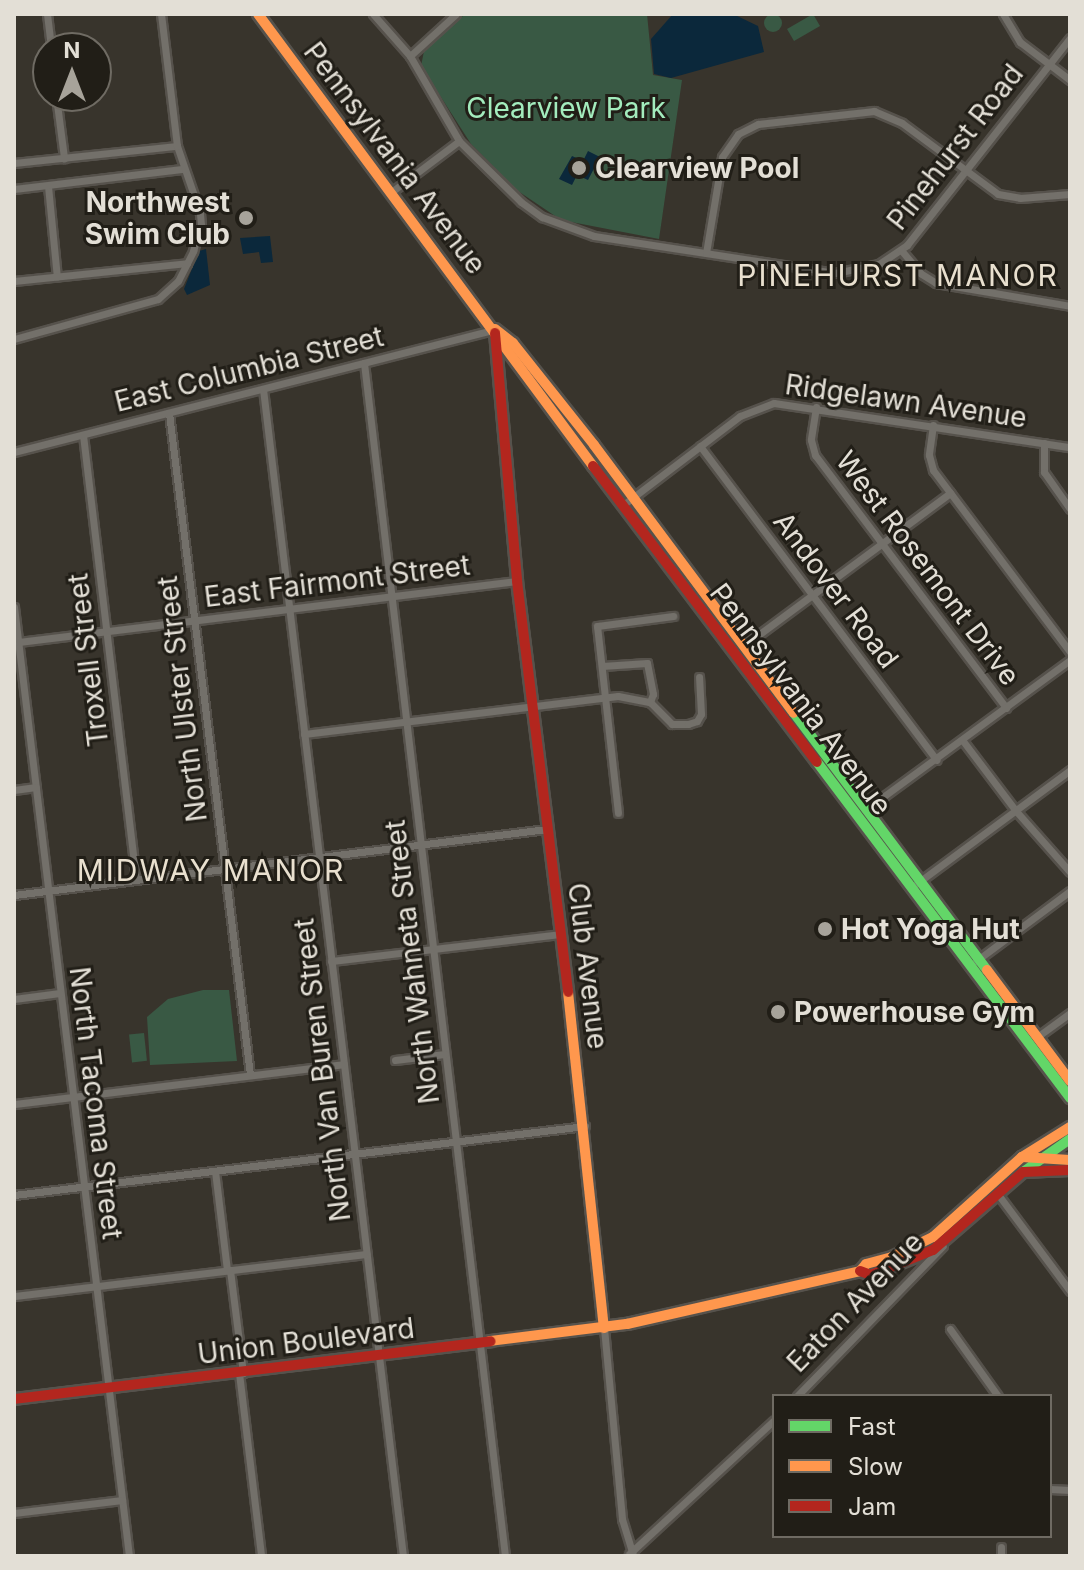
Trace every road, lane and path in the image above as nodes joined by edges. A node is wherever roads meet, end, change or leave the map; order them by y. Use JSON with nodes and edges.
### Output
{"nodes":[{"id":1,"x":161,"y":14,"type":"edge"},
{"id":2,"x":258,"y":14,"type":"edge"},
{"id":3,"x":373,"y":14,"type":"edge"},
{"id":4,"x":456,"y":14,"type":"edge"},
{"id":5,"x":1003,"y":14,"type":"edge"},
{"id":6,"x":1070,"y":38,"type":"edge"},
{"id":7,"x":410,"y":56,"type":"junction"},
{"id":8,"x":1049,"y":64,"type":"junction"},
{"id":9,"x":1070,"y":80,"type":"edge"},
{"id":10,"x":58,"y":112,"type":"edge"},
{"id":11,"x":459,"y":141,"type":"junction"},
{"id":12,"x":177,"y":146,"type":"junction"},
{"id":13,"x":64,"y":158,"type":"junction"},
{"id":14,"x":14,"y":163,"type":"edge"},
{"id":15,"x":182,"y":169,"type":"junction"},
{"id":16,"x":965,"y":172,"type":"junction"},
{"id":17,"x":48,"y":186,"type":"junction"},
{"id":18,"x":14,"y":189,"type":"edge"},
{"id":19,"x":390,"y":193,"type":"junction"},
{"id":20,"x":1070,"y":194,"type":"edge"},
{"id":21,"x":901,"y":250,"type":"junction"},
{"id":22,"x":706,"y":253,"type":"junction"},
{"id":23,"x":187,"y":263,"type":"junction"},
{"id":24,"x":57,"y":277,"type":"junction"},
{"id":25,"x":14,"y":281,"type":"edge"},
{"id":26,"x":1070,"y":306,"type":"edge"},
{"id":27,"x":495,"y":329,"type":"junction"},
{"id":28,"x":14,"y":339,"type":"edge"},
{"id":29,"x":511,"y":348,"type":"junction"},
{"id":30,"x":364,"y":363,"type":"junction"},
{"id":31,"x":501,"y":381,"type":"junction"},
{"id":32,"x":263,"y":389,"type":"junction"},
{"id":33,"x":816,"y":407,"type":"junction"},
{"id":34,"x":169,"y":413,"type":"junction"},
{"id":35,"x":933,"y":425,"type":"junction"},
{"id":36,"x":83,"y":435,"type":"junction"},
{"id":37,"x":1044,"y":443,"type":"junction"},
{"id":38,"x":700,"y":446,"type":"junction"},
{"id":39,"x":1070,"y":447,"type":"edge"},
{"id":40,"x":14,"y":452,"type":"edge"},
{"id":41,"x":950,"y":493,"type":"junction"},
{"id":42,"x":633,"y":496,"type":"junction"},
{"id":43,"x":623,"y":505,"type":"junction"},
{"id":44,"x":1070,"y":509,"type":"edge"},
{"id":45,"x":882,"y":544,"type":"junction"},
{"id":46,"x":517,"y":581,"type":"junction"},
{"id":47,"x":813,"y":595,"type":"junction"},
{"id":48,"x":391,"y":597,"type":"junction"},
{"id":49,"x":14,"y":607,"type":"edge"},
{"id":50,"x":289,"y":609,"type":"junction"},
{"id":51,"x":673,"y":616,"type":"dead end"},
{"id":52,"x":195,"y":621,"type":"junction"},
{"id":53,"x":106,"y":631,"type":"junction"},
{"id":54,"x":18,"y":642,"type":"junction"},
{"id":55,"x":746,"y":644,"type":"junction"},
{"id":56,"x":1070,"y":652,"type":"edge"},
{"id":57,"x":1070,"y":660,"type":"edge"},
{"id":58,"x":602,"y":666,"type":"junction"},
{"id":59,"x":699,"y":677,"type":"dead end"},
{"id":60,"x":23,"y":684,"type":"junction"},
{"id":61,"x":14,"y":686,"type":"edge"},
{"id":62,"x":605,"y":697,"type":"junction"},
{"id":63,"x":650,"y":702,"type":"junction"},
{"id":64,"x":533,"y":705,"type":"junction"},
{"id":65,"x":1006,"y":708,"type":"junction"},
{"id":66,"x":406,"y":721,"type":"junction"},
{"id":67,"x":304,"y":734,"type":"junction"},
{"id":68,"x":963,"y":741,"type":"junction"},
{"id":69,"x":937,"y":760,"type":"junction"},
{"id":70,"x":1070,"y":770,"type":"edge"},
{"id":71,"x":36,"y":787,"type":"junction"},
{"id":72,"x":14,"y":790,"type":"edge"},
{"id":73,"x":1016,"y":811,"type":"junction"},
{"id":74,"x":863,"y":812,"type":"junction"},
{"id":75,"x":618,"y":813,"type":"dead end"},
{"id":76,"x":547,"y":829,"type":"junction"},
{"id":77,"x":420,"y":846,"type":"junction"},
{"id":78,"x":319,"y":858,"type":"junction"},
{"id":79,"x":224,"y":869,"type":"junction"},
{"id":80,"x":1070,"y":872,"type":"edge"},
{"id":81,"x":136,"y":880,"type":"junction"},
{"id":82,"x":916,"y":883,"type":"junction"},
{"id":83,"x":48,"y":891,"type":"junction"},
{"id":84,"x":1070,"y":891,"type":"edge"},
{"id":85,"x":14,"y":895,"type":"edge"},
{"id":86,"x":560,"y":934,"type":"junction"},
{"id":87,"x":432,"y":949,"type":"junction"},
{"id":88,"x":331,"y":961,"type":"junction"},
{"id":89,"x":975,"y":962,"type":"junction"},
{"id":90,"x":60,"y":993,"type":"junction"},
{"id":91,"x":14,"y":999,"type":"edge"},
{"id":92,"x":1070,"y":1013,"type":"edge"},
{"id":93,"x":1037,"y":1037,"type":"junction"},
{"id":94,"x":445,"y":1054,"type":"junction"},
{"id":95,"x":395,"y":1060,"type":"dead end"},
{"id":96,"x":344,"y":1064,"type":"junction"},
{"id":97,"x":250,"y":1075,"type":"junction"},
{"id":98,"x":1070,"y":1081,"type":"edge"},
{"id":99,"x":73,"y":1096,"type":"junction"},
{"id":100,"x":1070,"y":1098,"type":"edge"},
{"id":101,"x":14,"y":1104,"type":"edge"},
{"id":102,"x":585,"y":1126,"type":"junction"},
{"id":103,"x":1070,"y":1127,"type":"edge"},
{"id":104,"x":1070,"y":1139,"type":"edge"},
{"id":105,"x":456,"y":1142,"type":"junction"},
{"id":106,"x":355,"y":1154,"type":"junction"},
{"id":107,"x":1022,"y":1157,"type":"junction"},
{"id":108,"x":1041,"y":1158,"type":"junction"},
{"id":109,"x":1070,"y":1160,"type":"edge"},
{"id":110,"x":1070,"y":1170,"type":"edge"},
{"id":111,"x":215,"y":1171,"type":"junction"},
{"id":112,"x":1023,"y":1172,"type":"junction"},
{"id":113,"x":84,"y":1187,"type":"junction"},
{"id":114,"x":996,"y":1192,"type":"junction"},
{"id":115,"x":14,"y":1195,"type":"edge"},
{"id":116,"x":946,"y":1241,"type":"junction"},
{"id":117,"x":367,"y":1254,"type":"junction"},
{"id":118,"x":228,"y":1270,"type":"junction"},
{"id":119,"x":860,"y":1271,"type":"junction"},
{"id":120,"x":96,"y":1286,"type":"junction"},
{"id":121,"x":1070,"y":1291,"type":"edge"},
{"id":122,"x":14,"y":1296,"type":"edge"},
{"id":123,"x":604,"y":1328,"type":"junction"},
{"id":124,"x":950,"y":1329,"type":"dead end"},
{"id":125,"x":479,"y":1344,"type":"junction"},
{"id":126,"x":379,"y":1356,"type":"junction"},
{"id":127,"x":241,"y":1373,"type":"junction"},
{"id":128,"x":109,"y":1389,"type":"junction"},
{"id":129,"x":799,"y":1394,"type":"edge"},
{"id":130,"x":997,"y":1394,"type":"edge"},
{"id":131,"x":14,"y":1399,"type":"edge"},
{"id":132,"x":772,"y":1422,"type":"edge"},
{"id":133,"x":122,"y":1500,"type":"junction"},
{"id":134,"x":14,"y":1513,"type":"edge"},
{"id":135,"x":1001,"y":1547,"type":"dead end"},
{"id":136,"x":630,"y":1555,"type":"edge"},
{"id":137,"x":129,"y":1556,"type":"edge"},
{"id":138,"x":261,"y":1556,"type":"edge"},
{"id":139,"x":403,"y":1556,"type":"edge"},
{"id":140,"x":505,"y":1556,"type":"edge"},
{"id":141,"x":1001,"y":1556,"type":"edge"}],
"edges":[{"from":1,"to":12,"type":"street"},
{"from":2,"to":19,"type":"street","name":"Pennsylvania Avenue"},
{"from":3,"to":7,"type":"street","name":"Pinehurst Road"},
{"from":4,"to":7,"type":"street"},
{"from":5,"to":8,"type":"street"},
{"from":6,"to":8,"type":"street","name":"Pinehurst Road"},
{"from":7,"to":11,"type":"street","name":"Pinehurst Road"},
{"from":8,"to":9,"type":"street"},
{"from":8,"to":16,"type":"street","name":"Pinehurst Road"},
{"from":10,"to":13,"type":"street"},
{"from":11,"to":19,"type":"street"},
{"from":11,"to":22,"type":"street","name":"Pinehurst Road"},
{"from":12,"to":13,"type":"street"},
{"from":12,"to":15,"type":"street"},
{"from":13,"to":14,"type":"street"},
{"from":15,"to":17,"type":"street"},
{"from":15,"to":23,"type":"street"},
{"from":16,"to":20,"type":"street"},
{"from":16,"to":21,"type":"street","name":"Pinehurst Road"},
{"from":16,"to":22,"type":"street"},
{"from":17,"to":18,"type":"street"},
{"from":17,"to":24,"type":"street"},
{"from":19,"to":27,"type":"street","name":"Pennsylvania Avenue"},
{"from":21,"to":22,"type":"street","name":"Pinehurst Road"},
{"from":21,"to":26,"type":"street"},
{"from":23,"to":24,"type":"street"},
{"from":23,"to":28,"type":"street"},
{"from":24,"to":25,"type":"street"},
{"from":27,"to":29,"type":"street","name":"Pennsylvania Avenue"},
{"from":27,"to":30,"type":"street","name":"East Columbia Street"},
{"from":27,"to":31,"type":"street","name":"Club Avenue"},
{"from":29,"to":31,"type":"street","name":"Club Avenue"},
{"from":29,"to":42,"type":"street","name":"Pennsylvania Avenue"},
{"from":29,"to":43,"type":"street","name":"Pennsylvania Avenue"},
{"from":30,"to":32,"type":"street","name":"East Columbia Street"},
{"from":30,"to":48,"type":"street","name":"North Wahneta Street"},
{"from":31,"to":46,"type":"street","name":"Club Avenue"},
{"from":32,"to":34,"type":"street","name":"East Columbia Street"},
{"from":32,"to":50,"type":"street","name":"North Van Buren Street"},
{"from":33,"to":35,"type":"street","name":"Ridgelawn Avenue"},
{"from":33,"to":38,"type":"street","name":"Ridgelawn Avenue"},
{"from":33,"to":45,"type":"street","name":"West Rosemont Drive"},
{"from":34,"to":36,"type":"street","name":"East Columbia Street"},
{"from":34,"to":52,"type":"street","name":"North Ulster Street"},
{"from":35,"to":37,"type":"street","name":"Ridgelawn Avenue"},
{"from":35,"to":41,"type":"street"},
{"from":36,"to":40,"type":"street","name":"East Columbia Street"},
{"from":36,"to":53,"type":"street","name":"Troxell Street"},
{"from":37,"to":39,"type":"street","name":"Ridgelawn Avenue"},
{"from":37,"to":44,"type":"street"},
{"from":38,"to":42,"type":"street","name":"Ridgelawn Avenue"},
{"from":38,"to":47,"type":"street","name":"Andover Road"},
{"from":41,"to":45,"type":"street"},
{"from":41,"to":56,"type":"street"},
{"from":42,"to":43,"type":"street","name":"Ridgelawn Avenue"},
{"from":42,"to":55,"type":"street","name":"Pennsylvania Avenue"},
{"from":43,"to":74,"type":"street","name":"Pennsylvania Avenue"},
{"from":45,"to":47,"type":"street"},
{"from":45,"to":65,"type":"street","name":"West Rosemont Drive"},
{"from":46,"to":48,"type":"street","name":"East Fairmont Street"},
{"from":46,"to":64,"type":"street","name":"Club Avenue"},
{"from":47,"to":55,"type":"street"},
{"from":47,"to":69,"type":"street","name":"Andover Road"},
{"from":48,"to":50,"type":"street","name":"East Fairmont Street"},
{"from":48,"to":66,"type":"street","name":"North Wahneta Street"},
{"from":49,"to":54,"type":"street","name":"North Tacoma Street"},
{"from":50,"to":52,"type":"street","name":"East Fairmont Street"},
{"from":50,"to":67,"type":"street","name":"North Van Buren Street"},
{"from":51,"to":58,"type":"street"},
{"from":52,"to":53,"type":"street","name":"East Fairmont Street"},
{"from":52,"to":79,"type":"street","name":"North Ulster Street"},
{"from":53,"to":54,"type":"street","name":"East Fairmont Street"},
{"from":53,"to":81,"type":"street","name":"Troxell Street"},
{"from":54,"to":60,"type":"street","name":"North Tacoma Street"},
{"from":55,"to":74,"type":"street","name":"Pennsylvania Avenue"},
{"from":57,"to":65,"type":"street"},
{"from":58,"to":62,"type":"street"},
{"from":58,"to":63,"type":"street"},
{"from":59,"to":63,"type":"street"},
{"from":60,"to":61,"type":"street"},
{"from":60,"to":71,"type":"street","name":"North Tacoma Street"},
{"from":62,"to":63,"type":"street"},
{"from":62,"to":64,"type":"street"},
{"from":62,"to":75,"type":"street"},
{"from":64,"to":66,"type":"street"},
{"from":64,"to":76,"type":"street","name":"Club Avenue"},
{"from":65,"to":68,"type":"street"},
{"from":66,"to":67,"type":"street"},
{"from":66,"to":77,"type":"street","name":"North Wahneta Street"},
{"from":67,"to":78,"type":"street","name":"North Van Buren Street"},
{"from":68,"to":69,"type":"street"},
{"from":68,"to":73,"type":"street"},
{"from":69,"to":74,"type":"street"},
{"from":70,"to":73,"type":"street"},
{"from":71,"to":72,"type":"street"},
{"from":71,"to":83,"type":"street","name":"North Tacoma Street"},
{"from":73,"to":80,"type":"street"},
{"from":73,"to":82,"type":"street"},
{"from":74,"to":82,"type":"street","name":"Pennsylvania Avenue"},
{"from":76,"to":77,"type":"street"},
{"from":76,"to":86,"type":"street","name":"Club Avenue"},
{"from":77,"to":78,"type":"street"},
{"from":77,"to":87,"type":"street","name":"North Wahneta Street"},
{"from":78,"to":79,"type":"street"},
{"from":78,"to":88,"type":"street","name":"North Van Buren Street"},
{"from":79,"to":81,"type":"street"},
{"from":79,"to":97,"type":"street","name":"North Ulster Street"},
{"from":81,"to":83,"type":"street"},
{"from":82,"to":89,"type":"street","name":"Pennsylvania Avenue"},
{"from":83,"to":85,"type":"street"},
{"from":83,"to":90,"type":"street","name":"North Tacoma Street"},
{"from":84,"to":89,"type":"street"},
{"from":86,"to":87,"type":"street"},
{"from":86,"to":102,"type":"street","name":"Club Avenue"},
{"from":87,"to":88,"type":"street"},
{"from":87,"to":94,"type":"street","name":"North Wahneta Street"},
{"from":88,"to":96,"type":"street","name":"North Van Buren Street"},
{"from":89,"to":93,"type":"street","name":"Pennsylvania Avenue"},
{"from":89,"to":100,"type":"street","name":"Pennsylvania Avenue"},
{"from":90,"to":91,"type":"street"},
{"from":90,"to":99,"type":"street","name":"North Tacoma Street"},
{"from":92,"to":93,"type":"street"},
{"from":93,"to":98,"type":"street","name":"Pennsylvania Avenue"},
{"from":94,"to":95,"type":"street"},
{"from":94,"to":105,"type":"street","name":"North Wahneta Street"},
{"from":96,"to":97,"type":"street"},
{"from":96,"to":106,"type":"street","name":"North Van Buren Street"},
{"from":97,"to":99,"type":"street"},
{"from":99,"to":101,"type":"street"},
{"from":99,"to":113,"type":"street","name":"North Tacoma Street"},
{"from":102,"to":105,"type":"street"},
{"from":102,"to":123,"type":"street","name":"Club Avenue"},
{"from":103,"to":107,"type":"street"},
{"from":104,"to":108,"type":"street"},
{"from":105,"to":106,"type":"street"},
{"from":105,"to":125,"type":"street","name":"North Wahneta Street"},
{"from":106,"to":111,"type":"street"},
{"from":106,"to":117,"type":"street","name":"North Van Buren Street"},
{"from":107,"to":108,"type":"street"},
{"from":107,"to":119,"type":"street"},
{"from":108,"to":109,"type":"street"},
{"from":108,"to":112,"type":"street"},
{"from":110,"to":112,"type":"street"},
{"from":111,"to":113,"type":"street"},
{"from":111,"to":118,"type":"street"},
{"from":112,"to":114,"type":"street"},
{"from":113,"to":115,"type":"street"},
{"from":113,"to":120,"type":"street","name":"North Tacoma Street"},
{"from":114,"to":116,"type":"street"},
{"from":114,"to":121,"type":"street"},
{"from":116,"to":119,"type":"street"},
{"from":116,"to":129,"type":"street","name":"Eaton Avenue"},
{"from":117,"to":118,"type":"street"},
{"from":117,"to":126,"type":"street","name":"North Van Buren Street"},
{"from":118,"to":120,"type":"street"},
{"from":118,"to":127,"type":"street"},
{"from":119,"to":123,"type":"street","name":"Union Boulevard"},
{"from":120,"to":122,"type":"street"},
{"from":120,"to":128,"type":"street","name":"North Tacoma Street"},
{"from":123,"to":125,"type":"street","name":"Union Boulevard"},
{"from":123,"to":136,"type":"street","name":"Club Avenue"},
{"from":124,"to":130,"type":"street"},
{"from":125,"to":126,"type":"street","name":"Union Boulevard"},
{"from":125,"to":140,"type":"street","name":"North Wahneta Street"},
{"from":126,"to":127,"type":"street","name":"Union Boulevard"},
{"from":126,"to":139,"type":"street","name":"North Van Buren Street"},
{"from":127,"to":128,"type":"street","name":"Union Boulevard"},
{"from":127,"to":138,"type":"street"},
{"from":128,"to":131,"type":"street","name":"Union Boulevard"},
{"from":128,"to":133,"type":"street","name":"North Tacoma Street"},
{"from":132,"to":136,"type":"street"},
{"from":133,"to":134,"type":"street"},
{"from":133,"to":137,"type":"street","name":"North Tacoma Street"},
{"from":135,"to":141,"type":"street"}]}
